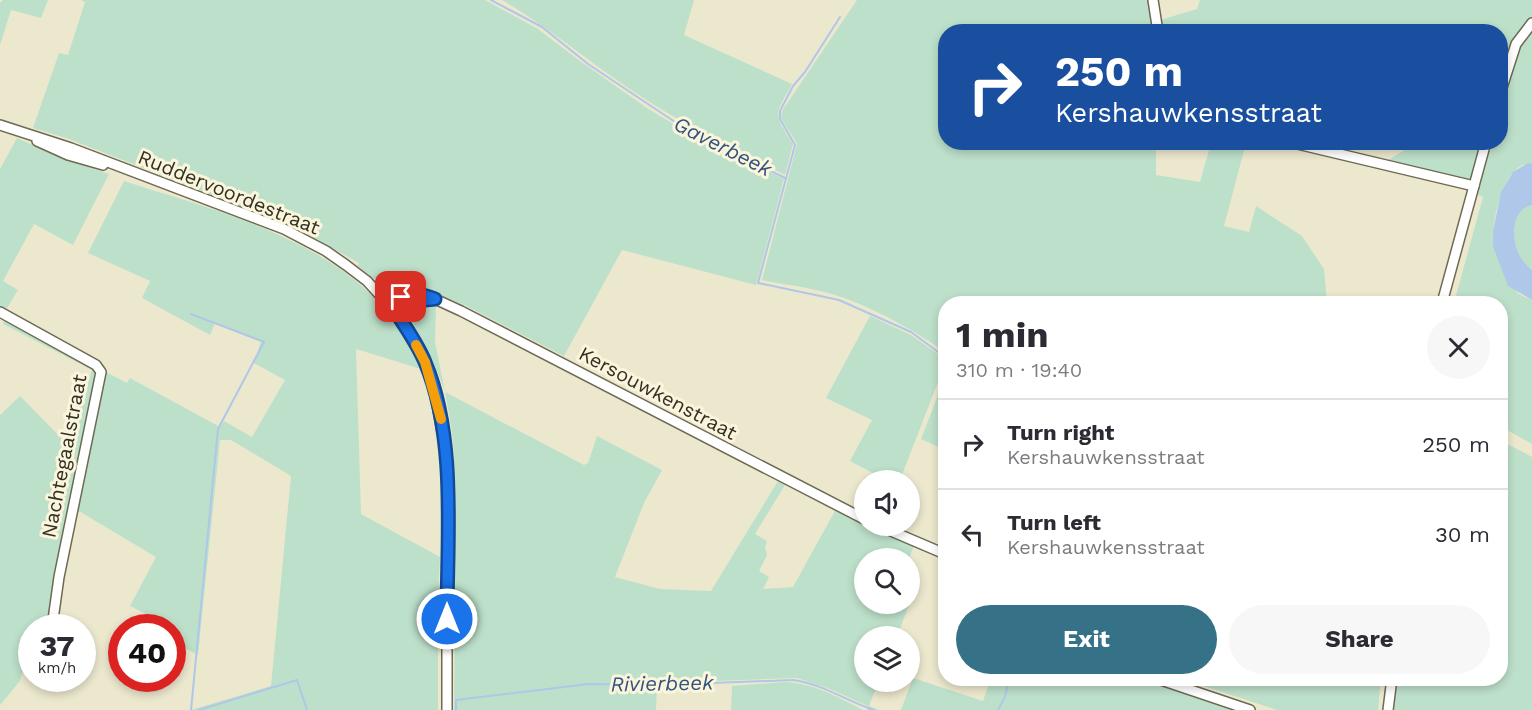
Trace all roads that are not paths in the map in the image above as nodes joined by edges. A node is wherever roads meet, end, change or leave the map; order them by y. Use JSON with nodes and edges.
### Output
{"nodes":[{"id":1,"x":1153,"y":0,"type":"edge"},
{"id":2,"x":1532,"y":23,"type":"edge"},
{"id":3,"x":1157,"y":24,"type":"edge"},
{"id":4,"x":1508,"y":69,"type":"edge"},
{"id":5,"x":0,"y":125,"type":"edge"},
{"id":6,"x":1323,"y":150,"type":"edge"},
{"id":7,"x":1484,"y":150,"type":"edge"},
{"id":8,"x":1474,"y":186,"type":"junction"},
{"id":9,"x":1445,"y":296,"type":"edge"},
{"id":10,"x":435,"y":299,"type":"junction"},
{"id":11,"x":389,"y":303,"type":"junction"},
{"id":12,"x":0,"y":312,"type":"edge"},
{"id":13,"x":397,"y":314,"type":"junction"},
{"id":14,"x":854,"y":514,"type":"edge"},
{"id":15,"x":903,"y":536,"type":"edge"},
{"id":16,"x":938,"y":551,"type":"edge"},
{"id":17,"x":54,"y":614,"type":"edge"},
{"id":18,"x":1179,"y":686,"type":"edge"},
{"id":19,"x":1391,"y":686,"type":"edge"},
{"id":20,"x":447,"y":710,"type":"edge"},
{"id":21,"x":1250,"y":710,"type":"edge"},
{"id":22,"x":1388,"y":710,"type":"edge"}],
"edges":[{"from":1,"to":3,"type":"street"},
{"from":2,"to":4,"type":"street"},
{"from":5,"to":11,"type":"street","name":"Ruddervoordestraat"},
{"from":6,"to":8,"type":"street"},
{"from":7,"to":8,"type":"street"},
{"from":8,"to":9,"type":"street"},
{"from":10,"to":11,"type":"street","name":"Kersouwkenstraat"},
{"from":10,"to":13,"type":"street"},
{"from":10,"to":14,"type":"street","name":"Kersouwkenstraat"},
{"from":11,"to":13,"type":"street","name":"Ruddervoordestraat"},
{"from":12,"to":17,"type":"street","name":"Nachtegaalstraat"},
{"from":13,"to":20,"type":"street","name":"Ruddervoordestraat"},
{"from":15,"to":16,"type":"street"},
{"from":18,"to":21,"type":"street"},
{"from":19,"to":22,"type":"street"}]}
